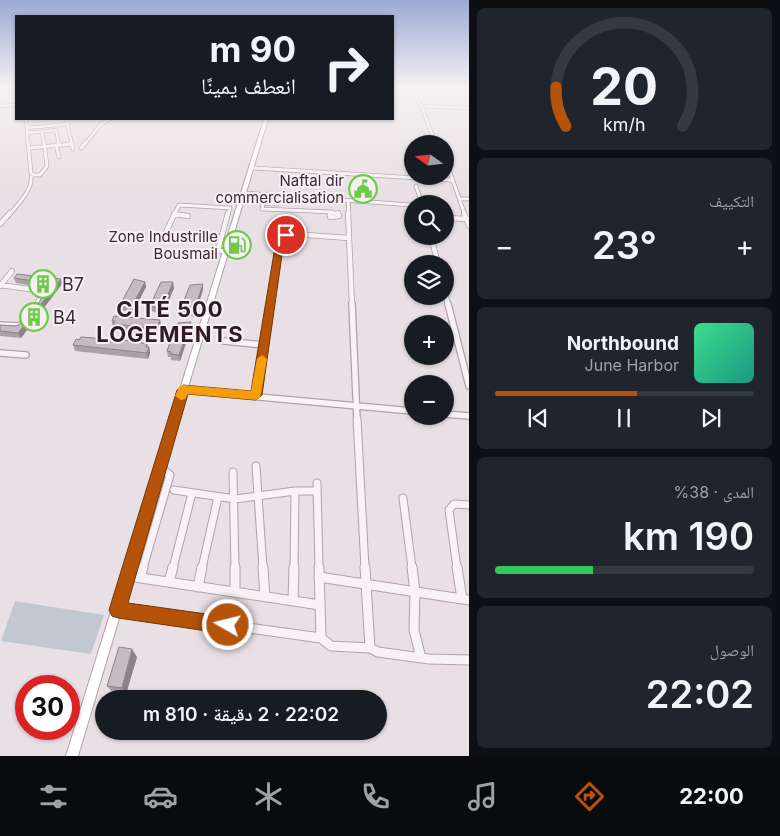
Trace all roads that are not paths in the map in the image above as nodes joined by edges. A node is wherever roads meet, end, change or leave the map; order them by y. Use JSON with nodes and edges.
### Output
{"nodes":[{"id":1,"x":26,"y":123,"type":"edge"},
{"id":2,"x":102,"y":123,"type":"edge"},
{"id":3,"x":265,"y":123,"type":"edge"},
{"id":4,"x":428,"y":123,"type":"edge"},
{"id":5,"x":68,"y":124,"type":"joint"},
{"id":6,"x":51,"y":126,"type":"joint"},
{"id":7,"x":27,"y":128,"type":"junction"},
{"id":8,"x":42,"y":132,"type":"junction"},
{"id":9,"x":28,"y":133,"type":"junction"},
{"id":10,"x":432,"y":135,"type":"edge"},
{"id":11,"x":72,"y":144,"type":"junction"},
{"id":12,"x":57,"y":145,"type":"junction"},
{"id":13,"x":44,"y":147,"type":"junction"},
{"id":14,"x":29,"y":148,"type":"junction"},
{"id":15,"x":81,"y":148,"type":"dead end"},
{"id":16,"x":73,"y":149,"type":"dead end"},
{"id":17,"x":58,"y":157,"type":"dead end"},
{"id":18,"x":252,"y":168,"type":"junction"},
{"id":19,"x":33,"y":175,"type":"junction"},
{"id":20,"x":404,"y":178,"type":"edge"},
{"id":21,"x":454,"y":184,"type":"edge"},
{"id":22,"x":416,"y":186,"type":"dead end"},
{"id":23,"x":244,"y":193,"type":"junction"},
{"id":24,"x":265,"y":194,"type":"junction"},
{"id":25,"x":419,"y":195,"type":"edge"},
{"id":26,"x":459,"y":199,"type":"junction"},
{"id":27,"x":469,"y":199,"type":"edge"},
{"id":28,"x":348,"y":201,"type":"junction"},
{"id":29,"x":262,"y":204,"type":"junction"},
{"id":30,"x":277,"y":204,"type":"dead end"},
{"id":31,"x":404,"y":204,"type":"edge"},
{"id":32,"x":332,"y":212,"type":"dead end"},
{"id":33,"x":174,"y":214,"type":"junction"},
{"id":34,"x":188,"y":216,"type":"dead end"},
{"id":35,"x":454,"y":218,"type":"edge"},
{"id":36,"x":467,"y":219,"type":"edge"},
{"id":37,"x":0,"y":224,"type":"edge"},
{"id":38,"x":469,"y":226,"type":"edge"},
{"id":39,"x":166,"y":232,"type":"dead end"},
{"id":40,"x":349,"y":238,"type":"junction"},
{"id":41,"x":226,"y":252,"type":"junction"},
{"id":42,"x":12,"y":271,"type":"dead end"},
{"id":43,"x":0,"y":285,"type":"edge"},
{"id":44,"x":448,"y":305,"type":"edge"},
{"id":45,"x":32,"y":313,"type":"edge"},
{"id":46,"x":27,"y":318,"type":"edge"},
{"id":47,"x":0,"y":325,"type":"edge"},
{"id":48,"x":224,"y":341,"type":"dead end"},
{"id":49,"x":264,"y":345,"type":"junction"},
{"id":50,"x":0,"y":353,"type":"edge"},
{"id":51,"x":26,"y":355,"type":"dead end"},
{"id":52,"x":469,"y":386,"type":"edge"},
{"id":53,"x":183,"y":390,"type":"junction"},
{"id":54,"x":256,"y":395,"type":"junction"},
{"id":55,"x":356,"y":406,"type":"junction"},
{"id":56,"x":404,"y":410,"type":"edge"},
{"id":57,"x":454,"y":415,"type":"edge"},
{"id":58,"x":469,"y":416,"type":"edge"},
{"id":59,"x":256,"y":466,"type":"dead end"},
{"id":60,"x":160,"y":467,"type":"junction"},
{"id":61,"x":233,"y":472,"type":"dead end"},
{"id":62,"x":153,"y":489,"type":"junction"},
{"id":63,"x":170,"y":490,"type":"junction"},
{"id":64,"x":295,"y":490,"type":"junction"},
{"id":65,"x":192,"y":493,"type":"junction"},
{"id":66,"x":259,"y":496,"type":"junction"},
{"id":67,"x":218,"y":497,"type":"junction"},
{"id":68,"x":403,"y":498,"type":"dead end"},
{"id":69,"x":235,"y":499,"type":"junction"},
{"id":70,"x":469,"y":505,"type":"edge"},
{"id":71,"x":148,"y":506,"type":"junction"},
{"id":72,"x":161,"y":507,"type":"junction"},
{"id":73,"x":128,"y":576,"type":"junction"},
{"id":74,"x":319,"y":577,"type":"junction"},
{"id":75,"x":140,"y":578,"type":"junction"},
{"id":76,"x":169,"y":582,"type":"junction"},
{"id":77,"x":367,"y":584,"type":"junction"},
{"id":78,"x":198,"y":586,"type":"junction"},
{"id":79,"x":235,"y":592,"type":"junction"},
{"id":80,"x":415,"y":592,"type":"junction"},
{"id":81,"x":266,"y":597,"type":"junction"},
{"id":82,"x":465,"y":600,"type":"edge"},
{"id":83,"x":293,"y":601,"type":"junction"},
{"id":84,"x":320,"y":605,"type":"junction"},
{"id":85,"x":118,"y":610,"type":"junction"},
{"id":86,"x":321,"y":638,"type":"junction"},
{"id":87,"x":370,"y":648,"type":"junction"},
{"id":88,"x":421,"y":658,"type":"junction"},
{"id":89,"x":469,"y":660,"type":"edge"},
{"id":90,"x":72,"y":756,"type":"edge"}],
"edges":[{"from":1,"to":7,"type":"street"},
{"from":2,"to":15,"type":"street"},
{"from":3,"to":18,"type":"main road"},
{"from":4,"to":10,"type":"street"},
{"from":5,"to":6,"type":"street"},
{"from":5,"to":11,"type":"street"},
{"from":6,"to":7,"type":"street"},
{"from":7,"to":9,"type":"street"},
{"from":8,"to":9,"type":"street"},
{"from":8,"to":12,"type":"street"},
{"from":8,"to":13,"type":"street"},
{"from":9,"to":14,"type":"street"},
{"from":11,"to":12,"type":"street"},
{"from":11,"to":16,"type":"street"},
{"from":12,"to":13,"type":"street"},
{"from":12,"to":17,"type":"street"},
{"from":13,"to":14,"type":"street"},
{"from":13,"to":19,"type":"street"},
{"from":14,"to":19,"type":"street"},
{"from":18,"to":20,"type":"street"},
{"from":18,"to":23,"type":"main road"},
{"from":19,"to":37,"type":"street"},
{"from":21,"to":26,"type":"street"},
{"from":22,"to":25,"type":"street"},
{"from":23,"to":24,"type":"street"},
{"from":23,"to":41,"type":"main road"},
{"from":24,"to":28,"type":"street"},
{"from":24,"to":29,"type":"street"},
{"from":26,"to":27,"type":"street"},
{"from":26,"to":36,"type":"street"},
{"from":28,"to":31,"type":"street"},
{"from":28,"to":40,"type":"street"},
{"from":29,"to":30,"type":"street"},
{"from":29,"to":32,"type":"street"},
{"from":33,"to":34,"type":"street"},
{"from":33,"to":39,"type":"street"},
{"from":33,"to":41,"type":"street"},
{"from":35,"to":36,"type":"street"},
{"from":36,"to":38,"type":"street"},
{"from":40,"to":49,"type":"street"},
{"from":40,"to":55,"type":"street"},
{"from":41,"to":53,"type":"main road"},
{"from":42,"to":43,"type":"street"},
{"from":43,"to":45,"type":"street"},
{"from":44,"to":52,"type":"street"},
{"from":46,"to":47,"type":"street"},
{"from":48,"to":49,"type":"street"},
{"from":49,"to":54,"type":"street"},
{"from":50,"to":51,"type":"street"},
{"from":53,"to":54,"type":"street"},
{"from":53,"to":60,"type":"main road"},
{"from":54,"to":55,"type":"street"},
{"from":55,"to":56,"type":"street"},
{"from":55,"to":77,"type":"street"},
{"from":57,"to":58,"type":"street"},
{"from":59,"to":66,"type":"street"},
{"from":60,"to":62,"type":"main road"},
{"from":60,"to":63,"type":"street"},
{"from":61,"to":69,"type":"street"},
{"from":62,"to":63,"type":"street"},
{"from":62,"to":71,"type":"main road"},
{"from":63,"to":65,"type":"street"},
{"from":63,"to":72,"type":"street"},
{"from":64,"to":66,"type":"street"},
{"from":64,"to":74,"type":"street"},
{"from":64,"to":83,"type":"street"},
{"from":65,"to":67,"type":"street"},
{"from":65,"to":76,"type":"street"},
{"from":66,"to":69,"type":"street"},
{"from":66,"to":81,"type":"street"},
{"from":67,"to":69,"type":"street"},
{"from":67,"to":78,"type":"street"},
{"from":68,"to":80,"type":"street"},
{"from":69,"to":79,"type":"street"},
{"from":70,"to":82,"type":"street"},
{"from":71,"to":72,"type":"street"},
{"from":71,"to":73,"type":"main road"},
{"from":72,"to":75,"type":"street"},
{"from":73,"to":75,"type":"street"},
{"from":73,"to":85,"type":"main road"},
{"from":74,"to":77,"type":"street"},
{"from":74,"to":84,"type":"street"},
{"from":75,"to":76,"type":"street"},
{"from":76,"to":78,"type":"street"},
{"from":77,"to":80,"type":"street"},
{"from":77,"to":87,"type":"street"},
{"from":78,"to":79,"type":"street"},
{"from":79,"to":81,"type":"street"},
{"from":80,"to":82,"type":"street"},
{"from":80,"to":88,"type":"street"},
{"from":81,"to":83,"type":"street"},
{"from":83,"to":84,"type":"street"},
{"from":84,"to":86,"type":"street"},
{"from":85,"to":86,"type":"street"},
{"from":85,"to":90,"type":"main road"},
{"from":86,"to":87,"type":"street"},
{"from":87,"to":88,"type":"street"},
{"from":88,"to":89,"type":"street"}]}
